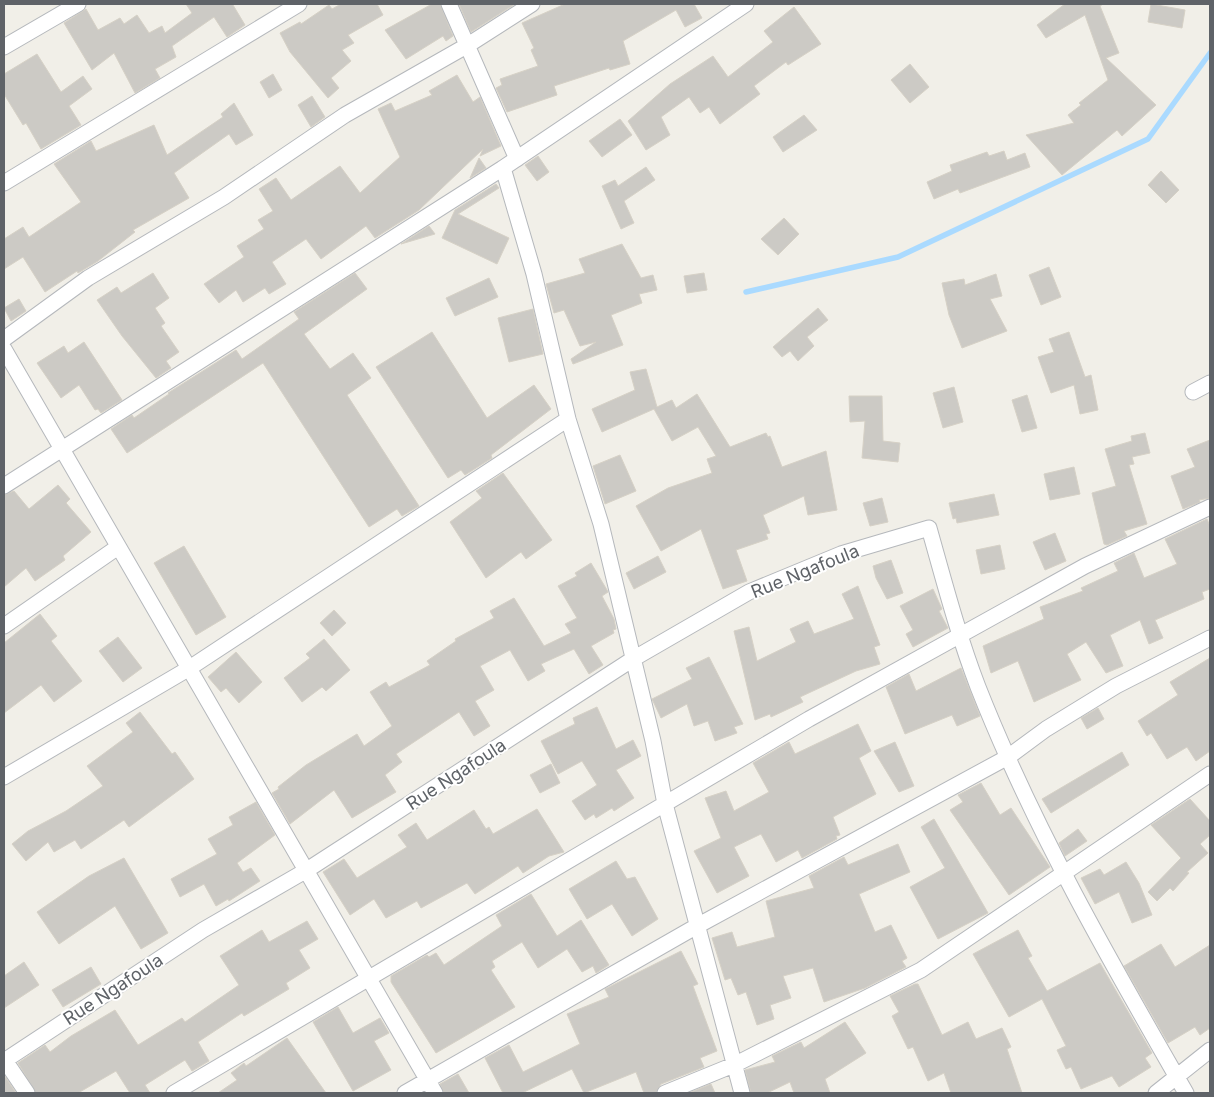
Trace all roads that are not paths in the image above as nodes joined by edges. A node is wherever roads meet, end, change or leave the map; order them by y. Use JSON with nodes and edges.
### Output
{"nodes":[{"id":1,"x":78,"y":4,"type":"edge"},
{"id":2,"x":299,"y":4,"type":"edge"},
{"id":3,"x":450,"y":4,"type":"edge"},
{"id":4,"x":532,"y":4,"type":"edge"},
{"id":5,"x":746,"y":4,"type":"edge"},
{"id":6,"x":468,"y":45,"type":"junction"},
{"id":7,"x":4,"y":47,"type":"edge"},
{"id":8,"x":517,"y":159,"type":"junction"},
{"id":9,"x":503,"y":168,"type":"junction"},
{"id":10,"x":4,"y":183,"type":"edge"},
{"id":11,"x":4,"y":339,"type":"edge"},
{"id":12,"x":4,"y":350,"type":"edge"},
{"id":13,"x":1210,"y":383,"type":"edge"},
{"id":14,"x":1193,"y":392,"type":"dead end"},
{"id":15,"x":568,"y":419,"type":"junction"},
{"id":16,"x":61,"y":449,"type":"junction"},
{"id":17,"x":4,"y":486,"type":"edge"},
{"id":18,"x":1210,"y":507,"type":"edge"},
{"id":19,"x":118,"y":547,"type":"junction"},
{"id":20,"x":4,"y":626,"type":"edge"},
{"id":21,"x":959,"y":634,"type":"junction"},
{"id":22,"x":1210,"y":638,"type":"edge"},
{"id":23,"x":633,"y":659,"type":"junction"},
{"id":24,"x":188,"y":669,"type":"junction"},
{"id":25,"x":1008,"y":757,"type":"junction"},
{"id":26,"x":1210,"y":774,"type":"edge"},
{"id":27,"x":4,"y":777,"type":"edge"},
{"id":28,"x":665,"y":804,"type":"junction"},
{"id":29,"x":307,"y":870,"type":"junction"},
{"id":30,"x":1063,"y":875,"type":"junction"},
{"id":31,"x":697,"y":926,"type":"junction"},
{"id":32,"x":369,"y":978,"type":"junction"},
{"id":33,"x":1210,"y":1050,"type":"edge"},
{"id":34,"x":4,"y":1060,"type":"edge"},
{"id":35,"x":736,"y":1064,"type":"junction"},
{"id":36,"x":1177,"y":1077,"type":"junction"},
{"id":37,"x":432,"y":1087,"type":"edge"},
{"id":38,"x":27,"y":1093,"type":"edge"},
{"id":39,"x":174,"y":1093,"type":"edge"},
{"id":40,"x":405,"y":1093,"type":"edge"},
{"id":41,"x":665,"y":1093,"type":"edge"},
{"id":42,"x":742,"y":1093,"type":"edge"},
{"id":43,"x":1156,"y":1093,"type":"edge"},
{"id":44,"x":1186,"y":1093,"type":"edge"}],
"edges":[{"from":1,"to":7,"type":"street"},
{"from":2,"to":10,"type":"street"},
{"from":3,"to":6,"type":"street"},
{"from":4,"to":6,"type":"street"},
{"from":5,"to":8,"type":"street"},
{"from":6,"to":8,"type":"street"},
{"from":6,"to":11,"type":"street"},
{"from":8,"to":9,"type":"street"},
{"from":9,"to":15,"type":"street"},
{"from":9,"to":16,"type":"street"},
{"from":12,"to":16,"type":"street"},
{"from":13,"to":14,"type":"street"},
{"from":15,"to":23,"type":"street"},
{"from":15,"to":24,"type":"street"},
{"from":16,"to":17,"type":"street"},
{"from":16,"to":19,"type":"street"},
{"from":18,"to":21,"type":"street"},
{"from":19,"to":20,"type":"street"},
{"from":19,"to":24,"type":"street"},
{"from":21,"to":23,"type":"street","name":"Rue Ngafoula"},
{"from":21,"to":25,"type":"street"},
{"from":21,"to":28,"type":"street"},
{"from":22,"to":25,"type":"street"},
{"from":23,"to":28,"type":"street"},
{"from":23,"to":29,"type":"street","name":"Rue Ngafoula"},
{"from":24,"to":27,"type":"street"},
{"from":24,"to":29,"type":"street"},
{"from":25,"to":30,"type":"street"},
{"from":25,"to":31,"type":"street"},
{"from":26,"to":30,"type":"street"},
{"from":28,"to":31,"type":"street"},
{"from":28,"to":32,"type":"street"},
{"from":29,"to":32,"type":"street"},
{"from":29,"to":34,"type":"street","name":"Rue Ngafoula"},
{"from":30,"to":35,"type":"street"},
{"from":30,"to":36,"type":"street"},
{"from":31,"to":35,"type":"street"},
{"from":31,"to":37,"type":"street"},
{"from":32,"to":37,"type":"street"},
{"from":32,"to":39,"type":"street"},
{"from":33,"to":36,"type":"street"},
{"from":34,"to":38,"type":"street"},
{"from":35,"to":41,"type":"street"},
{"from":35,"to":42,"type":"street"},
{"from":36,"to":43,"type":"street"},
{"from":36,"to":44,"type":"street"},
{"from":37,"to":40,"type":"street"}]}
